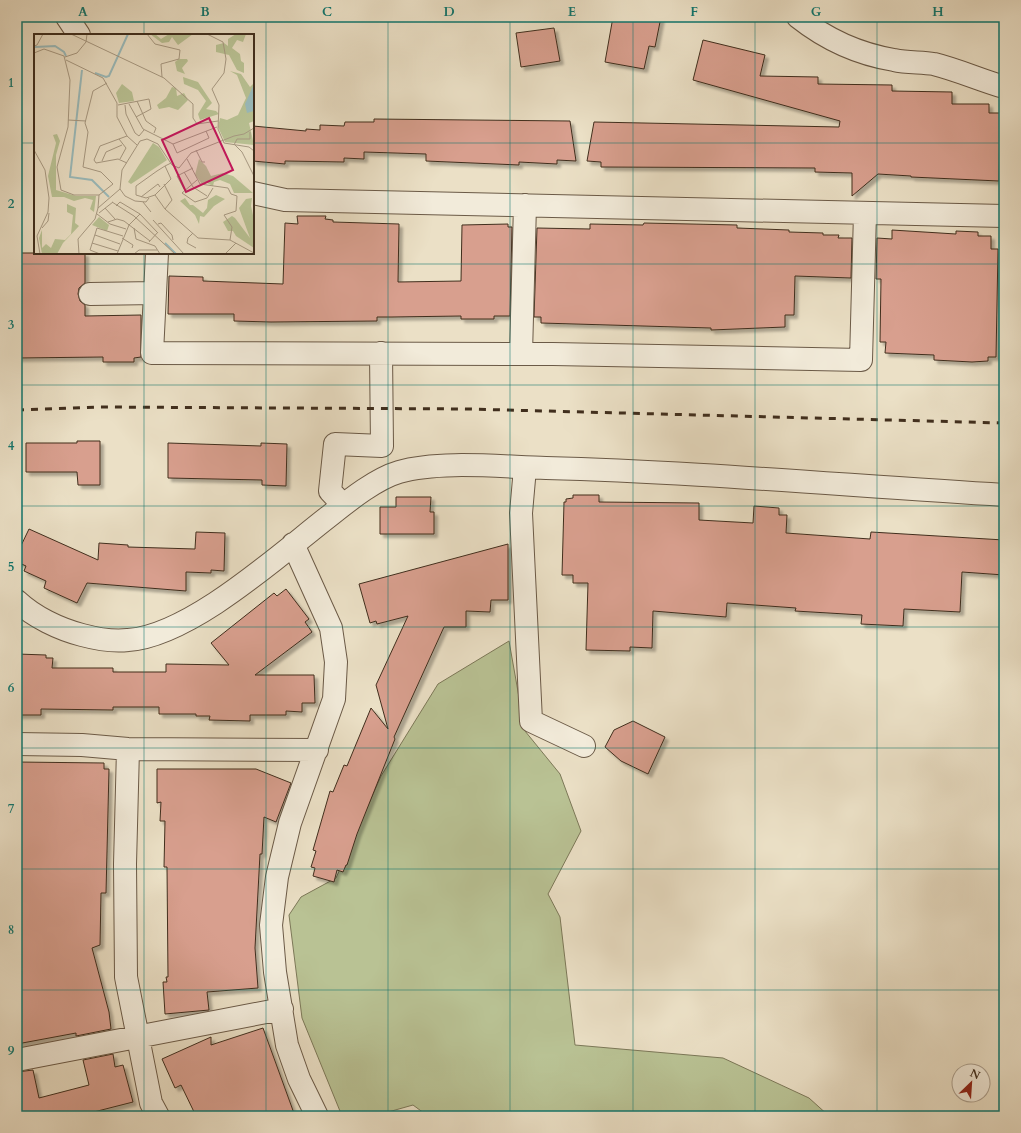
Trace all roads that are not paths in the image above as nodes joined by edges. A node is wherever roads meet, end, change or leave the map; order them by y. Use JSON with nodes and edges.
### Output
{"nodes":[{"id":1,"x":67,"y":17,"type":"edge"},
{"id":2,"x":798,"y":17,"type":"edge"},
{"id":3,"x":78,"y":34,"type":"edge"},
{"id":4,"x":1004,"y":87,"type":"edge"},
{"id":5,"x":254,"y":193,"type":"edge"},
{"id":6,"x":525,"y":205,"type":"junction"},
{"id":7,"x":864,"y":213,"type":"junction"},
{"id":8,"x":1004,"y":216,"type":"edge"},
{"id":9,"x":157,"y":254,"type":"edge"},
{"id":10,"x":155,"y":293,"type":"junction"},
{"id":11,"x":90,"y":294,"type":"dead end"},
{"id":12,"x":381,"y":354,"type":"junction"},
{"id":13,"x":521,"y":354,"type":"junction"},
{"id":14,"x":525,"y":468,"type":"junction"},
{"id":15,"x":1004,"y":495,"type":"edge"},
{"id":16,"x":343,"y":505,"type":"junction"},
{"id":17,"x":294,"y":544,"type":"junction"},
{"id":18,"x":17,"y":600,"type":"edge"},
{"id":19,"x":17,"y":744,"type":"edge"},
{"id":20,"x":584,"y":746,"type":"dead end"},
{"id":21,"x":128,"y":749,"type":"junction"},
{"id":22,"x":317,"y":750,"type":"junction"},
{"id":23,"x":282,"y":1009,"type":"junction"},
{"id":24,"x":137,"y":1038,"type":"junction"},
{"id":25,"x":17,"y":1060,"type":"edge"},
{"id":26,"x":158,"y":1116,"type":"edge"},
{"id":27,"x":317,"y":1116,"type":"edge"}],
"edges":[{"from":1,"to":3,"type":"street"},
{"from":2,"to":4,"type":"street"},
{"from":5,"to":6,"type":"street"},
{"from":6,"to":7,"type":"street"},
{"from":6,"to":13,"type":"street"},
{"from":7,"to":8,"type":"street"},
{"from":7,"to":13,"type":"street"},
{"from":9,"to":10,"type":"street"},
{"from":10,"to":11,"type":"street"},
{"from":10,"to":12,"type":"street"},
{"from":12,"to":13,"type":"street"},
{"from":12,"to":16,"type":"street"},
{"from":14,"to":15,"type":"street"},
{"from":14,"to":16,"type":"street"},
{"from":14,"to":20,"type":"street"},
{"from":16,"to":17,"type":"street"},
{"from":17,"to":18,"type":"street"},
{"from":17,"to":22,"type":"street"},
{"from":19,"to":21,"type":"street"},
{"from":21,"to":22,"type":"street"},
{"from":21,"to":24,"type":"street"},
{"from":22,"to":23,"type":"street"},
{"from":23,"to":24,"type":"street"},
{"from":23,"to":27,"type":"street"},
{"from":24,"to":25,"type":"street"},
{"from":24,"to":26,"type":"street"}]}
